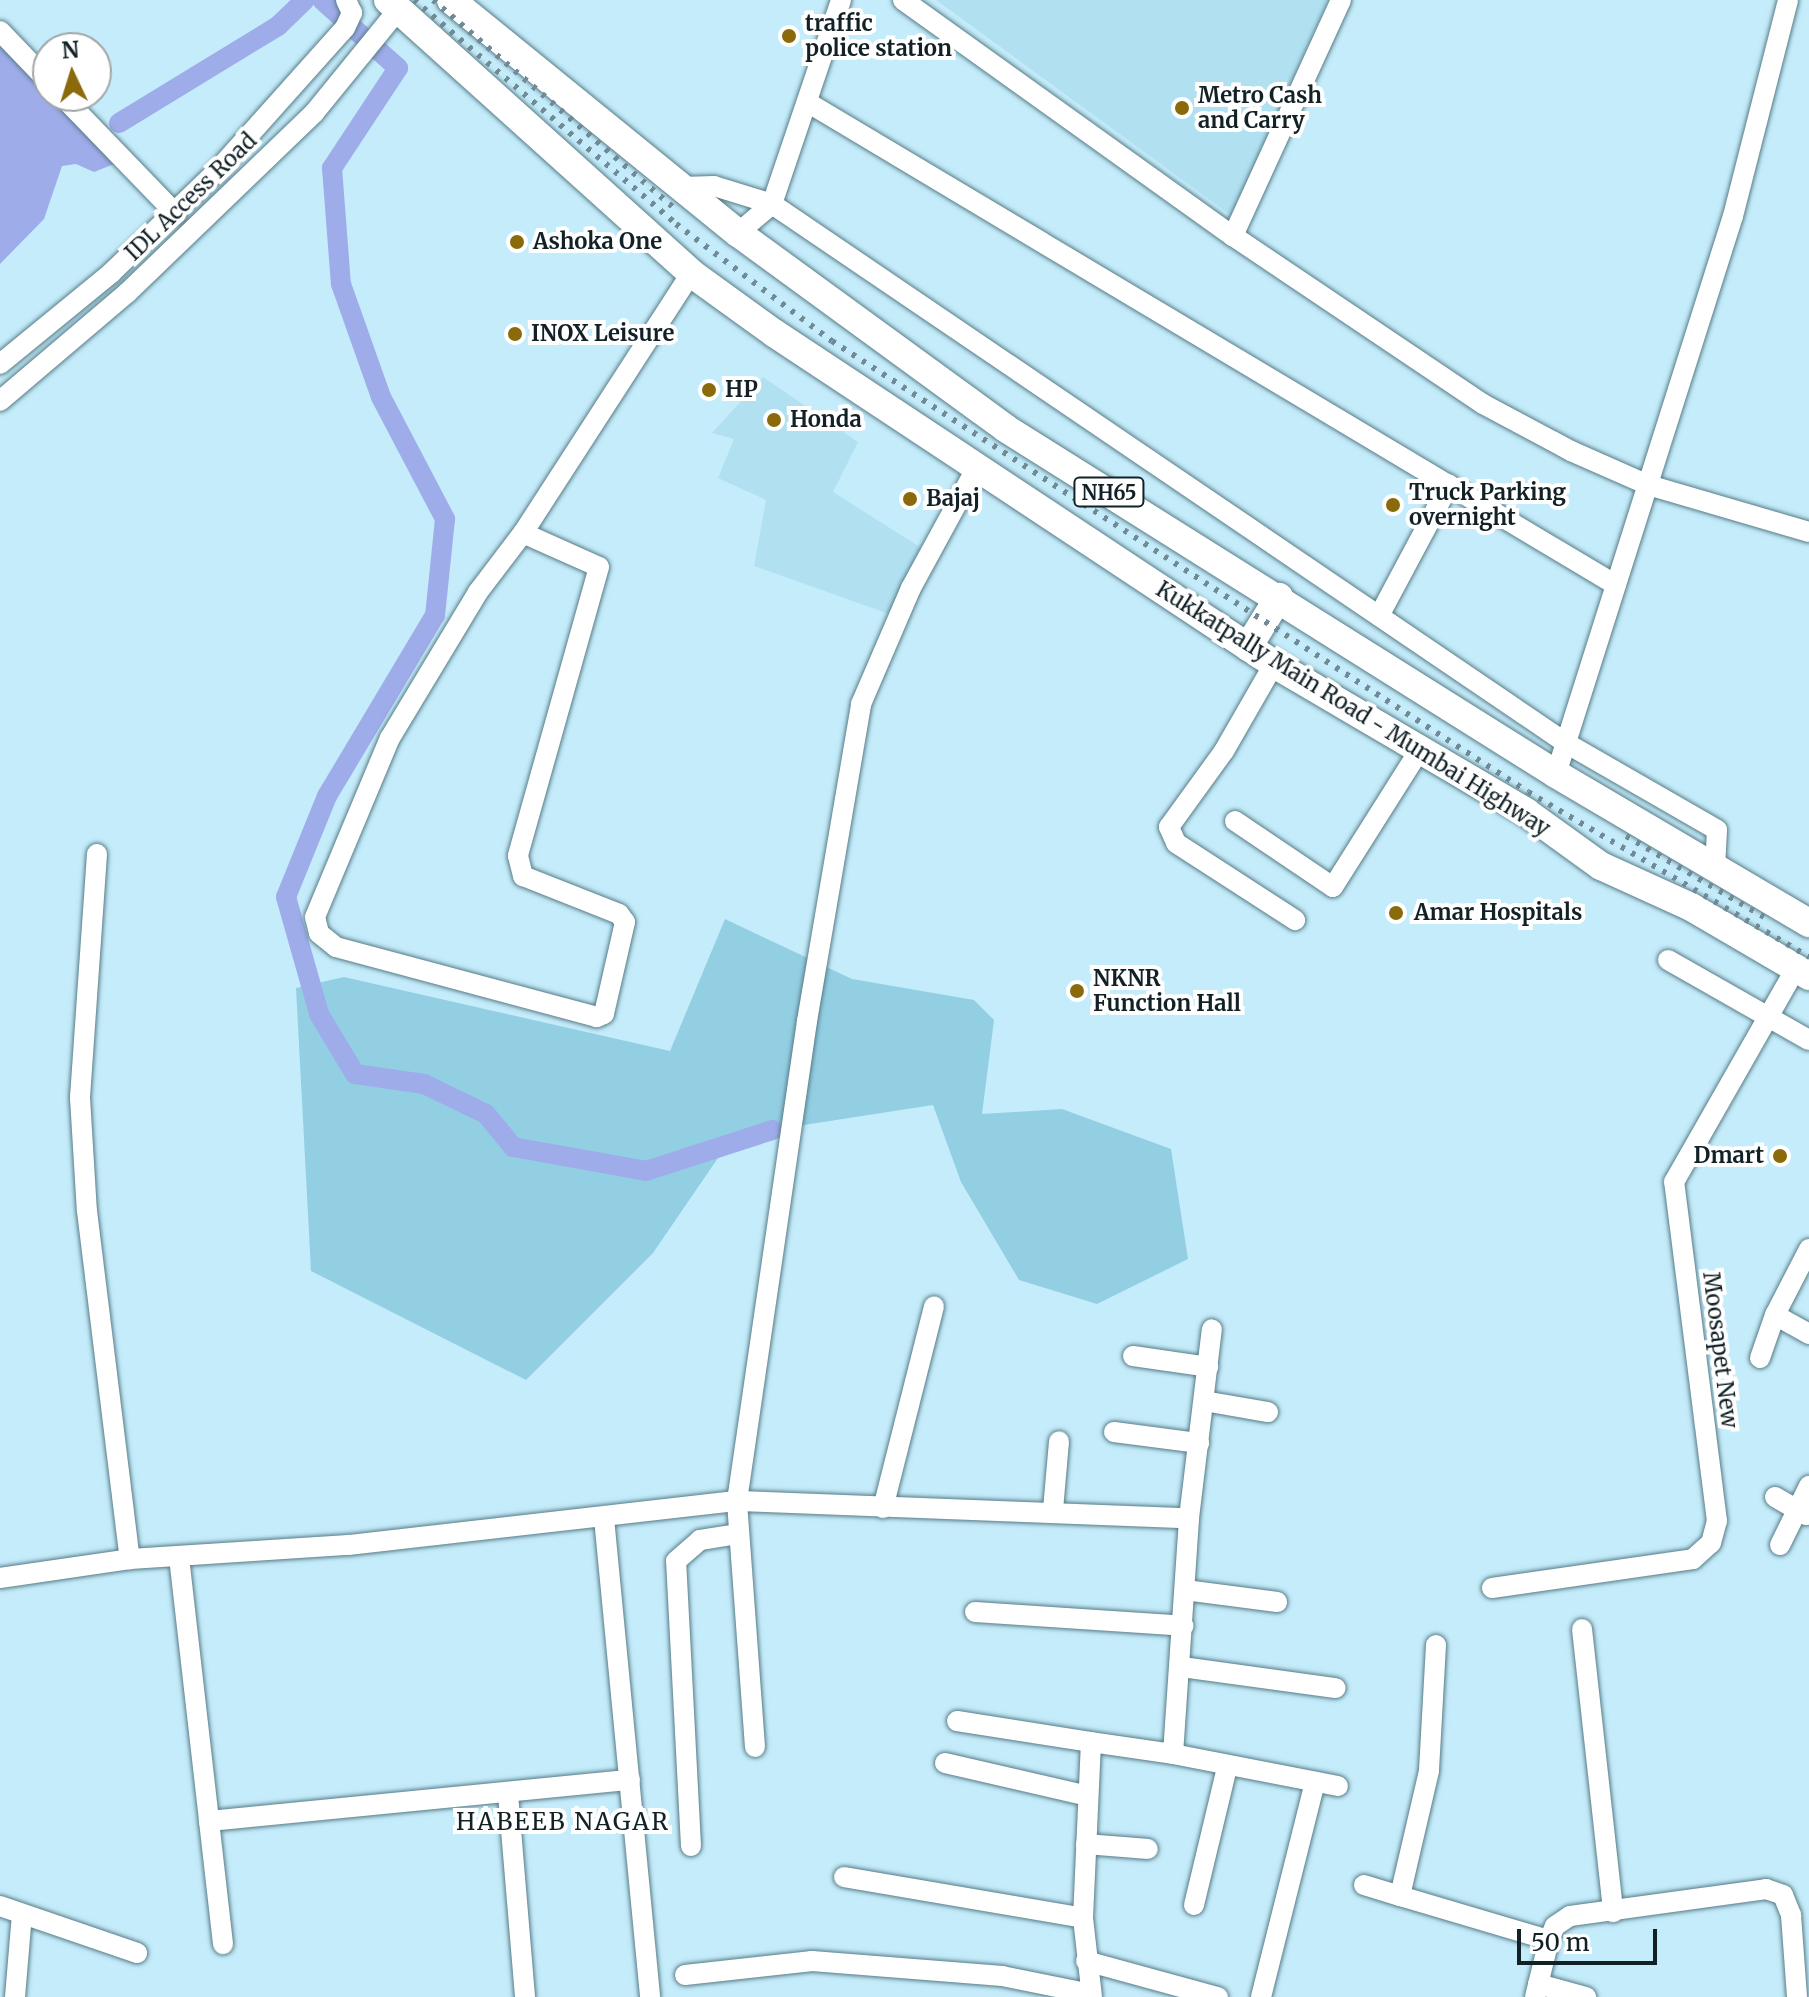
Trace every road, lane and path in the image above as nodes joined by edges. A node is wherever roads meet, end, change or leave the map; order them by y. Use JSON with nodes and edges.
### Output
{"nodes":[{"id":1,"x":451,"y":0,"type":"edge"},
{"id":2,"x":841,"y":0,"type":"edge"},
{"id":3,"x":903,"y":0,"type":"edge"},
{"id":4,"x":1341,"y":0,"type":"edge"},
{"id":5,"x":1788,"y":0,"type":"edge"},
{"id":6,"x":393,"y":5,"type":"edge"},
{"id":7,"x":349,"y":6,"type":"edge"},
{"id":8,"x":0,"y":31,"type":"edge"},
{"id":9,"x":32,"y":64,"type":"edge"},
{"id":10,"x":284,"y":96,"type":"junction"},
{"id":11,"x":807,"y":102,"type":"junction"},
{"id":12,"x":77,"y":112,"type":"edge"},
{"id":13,"x":310,"y":116,"type":"junction"},
{"id":14,"x":682,"y":187,"type":"junction"},
{"id":15,"x":772,"y":204,"type":"junction"},
{"id":16,"x":176,"y":214,"type":"junction"},
{"id":17,"x":738,"y":233,"type":"junction"},
{"id":18,"x":1233,"y":236,"type":"junction"},
{"id":19,"x":691,"y":273,"type":"junction"},
{"id":20,"x":0,"y":364,"type":"edge"},
{"id":21,"x":0,"y":401,"type":"edge"},
{"id":22,"x":978,"y":465,"type":"junction"},
{"id":23,"x":1449,"y":485,"type":"junction"},
{"id":24,"x":1648,"y":485,"type":"junction"},
{"id":25,"x":1809,"y":532,"type":"edge"},
{"id":26,"x":523,"y":533,"type":"junction"},
{"id":27,"x":1616,"y":585,"type":"junction"},
{"id":28,"x":1279,"y":597,"type":"junction"},
{"id":29,"x":1379,"y":616,"type":"junction"},
{"id":30,"x":1248,"y":647,"type":"junction"},
{"id":31,"x":1274,"y":664,"type":"junction"},
{"id":32,"x":1566,"y":743,"type":"junction"},
{"id":33,"x":1419,"y":751,"type":"junction"},
{"id":34,"x":1556,"y":774,"type":"junction"},
{"id":35,"x":1235,"y":821,"type":"dead end"},
{"id":36,"x":97,"y":854,"type":"dead end"},
{"id":37,"x":1715,"y":864,"type":"junction"},
{"id":38,"x":1295,"y":920,"type":"dead end"},
{"id":39,"x":1809,"y":923,"type":"edge"},
{"id":40,"x":1668,"y":960,"type":"dead end"},
{"id":41,"x":1803,"y":972,"type":"edge"},
{"id":42,"x":1768,"y":1016,"type":"junction"},
{"id":43,"x":1809,"y":1040,"type":"edge"},
{"id":44,"x":1809,"y":1249,"type":"edge"},
{"id":45,"x":934,"y":1306,"type":"dead end"},
{"id":46,"x":1775,"y":1315,"type":"junction"},
{"id":47,"x":1212,"y":1329,"type":"dead end"},
{"id":48,"x":1809,"y":1334,"type":"edge"},
{"id":49,"x":1133,"y":1356,"type":"dead end"},
{"id":50,"x":1760,"y":1358,"type":"dead end"},
{"id":51,"x":1208,"y":1367,"type":"junction"},
{"id":52,"x":1204,"y":1401,"type":"junction"},
{"id":53,"x":1268,"y":1412,"type":"dead end"},
{"id":54,"x":1114,"y":1432,"type":"dead end"},
{"id":55,"x":1059,"y":1441,"type":"dead end"},
{"id":56,"x":1199,"y":1443,"type":"junction"},
{"id":57,"x":1809,"y":1486,"type":"edge"},
{"id":58,"x":1775,"y":1497,"type":"dead end"},
{"id":59,"x":737,"y":1501,"type":"junction"},
{"id":60,"x":883,"y":1508,"type":"junction"},
{"id":61,"x":1053,"y":1510,"type":"junction"},
{"id":62,"x":1803,"y":1514,"type":"edge"},
{"id":63,"x":604,"y":1518,"type":"junction"},
{"id":64,"x":1189,"y":1518,"type":"junction"},
{"id":65,"x":736,"y":1534,"type":"junction"},
{"id":66,"x":1780,"y":1545,"type":"dead end"},
{"id":67,"x":179,"y":1557,"type":"junction"},
{"id":68,"x":130,"y":1559,"type":"junction"},
{"id":69,"x":0,"y":1578,"type":"edge"},
{"id":70,"x":1492,"y":1588,"type":"dead end"},
{"id":71,"x":1185,"y":1590,"type":"junction"},
{"id":72,"x":1277,"y":1602,"type":"dead end"},
{"id":73,"x":975,"y":1612,"type":"dead end"},
{"id":74,"x":1184,"y":1626,"type":"junction"},
{"id":75,"x":1582,"y":1629,"type":"dead end"},
{"id":76,"x":1436,"y":1645,"type":"dead end"},
{"id":77,"x":1182,"y":1667,"type":"junction"},
{"id":78,"x":1336,"y":1688,"type":"dead end"},
{"id":79,"x":957,"y":1721,"type":"dead end"},
{"id":80,"x":1091,"y":1742,"type":"junction"},
{"id":81,"x":755,"y":1747,"type":"dead end"},
{"id":82,"x":1173,"y":1754,"type":"junction"},
{"id":83,"x":945,"y":1763,"type":"dead end"},
{"id":84,"x":1227,"y":1768,"type":"junction"},
{"id":85,"x":630,"y":1780,"type":"junction"},
{"id":86,"x":1315,"y":1782,"type":"junction"},
{"id":87,"x":1338,"y":1786,"type":"dead end"},
{"id":88,"x":508,"y":1794,"type":"junction"},
{"id":89,"x":1088,"y":1796,"type":"junction"},
{"id":90,"x":209,"y":1821,"type":"junction"},
{"id":91,"x":1086,"y":1844,"type":"junction"},
{"id":92,"x":691,"y":1846,"type":"dead end"},
{"id":93,"x":1148,"y":1849,"type":"dead end"},
{"id":94,"x":844,"y":1877,"type":"dead end"},
{"id":95,"x":1364,"y":1885,"type":"dead end"},
{"id":96,"x":1400,"y":1896,"type":"junction"},
{"id":97,"x":1194,"y":1905,"type":"dead end"},
{"id":98,"x":0,"y":1906,"type":"edge"},
{"id":99,"x":1613,"y":1912,"type":"junction"},
{"id":100,"x":22,"y":1914,"type":"junction"},
{"id":101,"x":1083,"y":1918,"type":"junction"},
{"id":102,"x":1549,"y":1940,"type":"junction"},
{"id":103,"x":223,"y":1944,"type":"dead end"},
{"id":104,"x":137,"y":1953,"type":"dead end"},
{"id":105,"x":1086,"y":1961,"type":"junction"},
{"id":106,"x":685,"y":1975,"type":"dead end"},
{"id":107,"x":1536,"y":1990,"type":"edge"},
{"id":108,"x":1092,"y":1996,"type":"edge"},
{"id":109,"x":15,"y":1997,"type":"edge"},
{"id":110,"x":525,"y":1997,"type":"edge"},
{"id":111,"x":650,"y":1997,"type":"edge"},
{"id":112,"x":1218,"y":1997,"type":"edge"},
{"id":113,"x":1261,"y":1997,"type":"edge"},
{"id":114,"x":1586,"y":1997,"type":"edge"},
{"id":115,"x":1797,"y":1997,"type":"edge"}],
"edges":[{"from":1,"to":14,"type":"highway","number":"NH65"},
{"from":2,"to":11,"type":"street"},
{"from":3,"to":18,"type":"street"},
{"from":4,"to":18,"type":"street"},
{"from":5,"to":24,"type":"street"},
{"from":6,"to":13,"type":"street","name":"IDL Access Road"},
{"from":6,"to":19,"type":"highway","name":"Kukkatpally Main Road - Mumbai Highway","number":"NH65"},
{"from":7,"to":10,"type":"street"},
{"from":8,"to":9,"type":"street"},
{"from":10,"to":13,"type":"street"},
{"from":10,"to":16,"type":"street"},
{"from":11,"to":15,"type":"street"},
{"from":11,"to":23,"type":"street"},
{"from":12,"to":16,"type":"street"},
{"from":13,"to":21,"type":"street","name":"IDL Access Road"},
{"from":14,"to":15,"type":"street"},
{"from":14,"to":17,"type":"highway","number":"NH65"},
{"from":15,"to":17,"type":"street"},
{"from":15,"to":29,"type":"street"},
{"from":16,"to":20,"type":"street"},
{"from":17,"to":28,"type":"highway","number":"NH65"},
{"from":18,"to":24,"type":"street"},
{"from":19,"to":22,"type":"highway","name":"Kukkatpally Main Road - Mumbai Highway","number":"NH65"},
{"from":19,"to":26,"type":"street"},
{"from":22,"to":30,"type":"highway","name":"Kukkatpally Main Road - Mumbai Highway","number":"NH65"},
{"from":22,"to":59,"type":"street"},
{"from":23,"to":27,"type":"street"},
{"from":23,"to":29,"type":"street"},
{"from":24,"to":25,"type":"street"},
{"from":24,"to":27,"type":"street"},
{"from":26,"to":26,"type":"street"},
{"from":27,"to":32,"type":"street"},
{"from":28,"to":30,"type":"highway"},
{"from":28,"to":34,"type":"highway","number":"NH65"},
{"from":29,"to":32,"type":"street"},
{"from":30,"to":31,"type":"highway","name":"Kukkatpally Main Road - Mumbai Highway","number":"NH65"},
{"from":31,"to":33,"type":"highway","name":"Kukkatpally Main Road - Mumbai Highway","number":"NH65"},
{"from":31,"to":38,"type":"street"},
{"from":32,"to":34,"type":"street"},
{"from":32,"to":37,"type":"street"},
{"from":33,"to":35,"type":"street"},
{"from":33,"to":41,"type":"highway","name":"Kukkatpally Main Road - Mumbai Highway","number":"NH65"},
{"from":34,"to":37,"type":"highway","number":"NH65"},
{"from":36,"to":68,"type":"street"},
{"from":37,"to":39,"type":"highway","number":"NH65"},
{"from":40,"to":42,"type":"street"},
{"from":41,"to":42,"type":"street","name":"Moosapet New"},
{"from":42,"to":43,"type":"street"},
{"from":42,"to":70,"type":"street","name":"Moosapet New"},
{"from":44,"to":46,"type":"street"},
{"from":45,"to":60,"type":"street"},
{"from":46,"to":48,"type":"street"},
{"from":46,"to":50,"type":"street"},
{"from":47,"to":51,"type":"street"},
{"from":49,"to":51,"type":"street"},
{"from":51,"to":52,"type":"street"},
{"from":52,"to":53,"type":"street"},
{"from":52,"to":56,"type":"street"},
{"from":54,"to":56,"type":"street"},
{"from":55,"to":61,"type":"street"},
{"from":56,"to":64,"type":"street"},
{"from":57,"to":62,"type":"street"},
{"from":58,"to":62,"type":"street"},
{"from":59,"to":60,"type":"street"},
{"from":59,"to":63,"type":"street"},
{"from":59,"to":65,"type":"street"},
{"from":60,"to":61,"type":"street"},
{"from":61,"to":64,"type":"street"},
{"from":62,"to":66,"type":"street"},
{"from":63,"to":67,"type":"street"},
{"from":63,"to":85,"type":"street"},
{"from":64,"to":71,"type":"street"},
{"from":65,"to":81,"type":"street"},
{"from":65,"to":92,"type":"street"},
{"from":67,"to":68,"type":"street"},
{"from":67,"to":90,"type":"street"},
{"from":68,"to":69,"type":"street"},
{"from":71,"to":72,"type":"street"},
{"from":71,"to":74,"type":"street"},
{"from":73,"to":74,"type":"street"},
{"from":74,"to":77,"type":"street"},
{"from":75,"to":99,"type":"street"},
{"from":76,"to":96,"type":"street"},
{"from":77,"to":78,"type":"street"},
{"from":77,"to":82,"type":"street"},
{"from":79,"to":80,"type":"street"},
{"from":80,"to":82,"type":"street"},
{"from":80,"to":89,"type":"street"},
{"from":82,"to":84,"type":"street"},
{"from":83,"to":89,"type":"street"},
{"from":84,"to":86,"type":"street"},
{"from":84,"to":97,"type":"street"},
{"from":85,"to":88,"type":"street"},
{"from":85,"to":111,"type":"street"},
{"from":86,"to":87,"type":"street"},
{"from":86,"to":113,"type":"street"},
{"from":88,"to":90,"type":"street"},
{"from":88,"to":110,"type":"street"},
{"from":89,"to":91,"type":"street"},
{"from":90,"to":103,"type":"street"},
{"from":91,"to":93,"type":"street"},
{"from":91,"to":101,"type":"street"},
{"from":94,"to":101,"type":"street"},
{"from":95,"to":96,"type":"street"},
{"from":96,"to":102,"type":"street"},
{"from":98,"to":100,"type":"street"},
{"from":99,"to":102,"type":"street"},
{"from":99,"to":115,"type":"street"},
{"from":100,"to":104,"type":"street"},
{"from":100,"to":109,"type":"street"},
{"from":101,"to":105,"type":"street"},
{"from":102,"to":107,"type":"street"},
{"from":105,"to":108,"type":"street"},
{"from":105,"to":112,"type":"street"},
{"from":106,"to":108,"type":"street"},
{"from":107,"to":114,"type":"street"}]}
